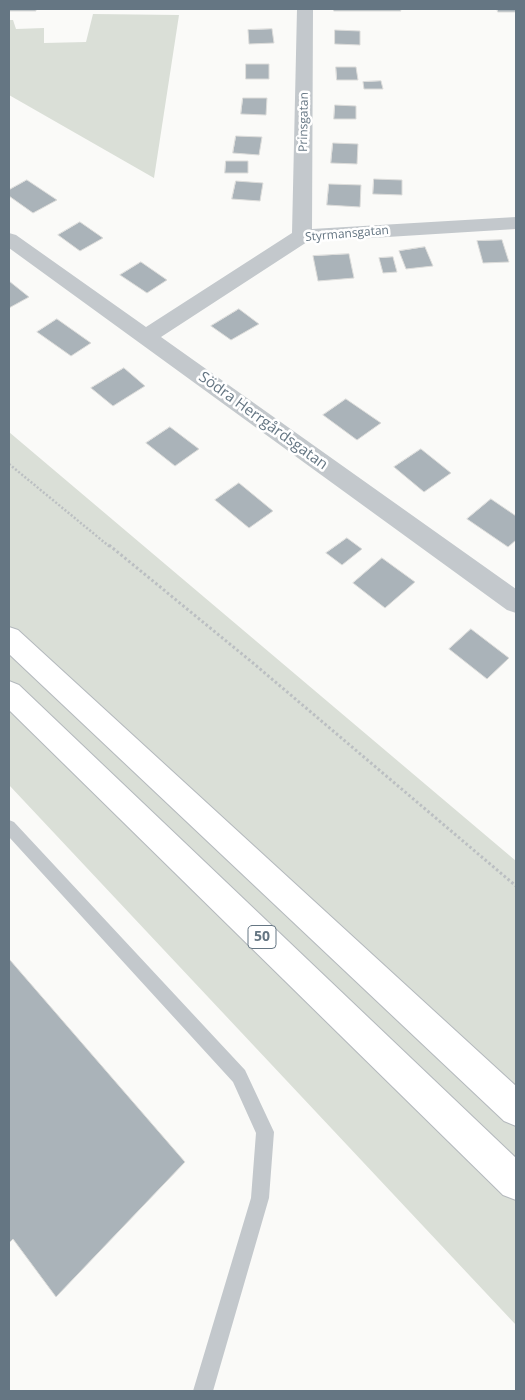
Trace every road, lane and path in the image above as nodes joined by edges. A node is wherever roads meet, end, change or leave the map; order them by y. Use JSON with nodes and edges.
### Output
{"nodes":[{"id":1,"x":305,"y":9,"type":"edge"},
{"id":2,"x":516,"y":223,"type":"edge"},
{"id":3,"x":302,"y":236,"type":"junction"},
{"id":4,"x":9,"y":239,"type":"edge"},
{"id":5,"x":146,"y":337,"type":"junction"},
{"id":6,"x":9,"y":464,"type":"edge"},
{"id":7,"x":516,"y":604,"type":"edge"},
{"id":8,"x":9,"y":638,"type":"edge"},
{"id":9,"x":9,"y":693,"type":"edge"},
{"id":10,"x":9,"y":827,"type":"edge"},
{"id":11,"x":516,"y":886,"type":"edge"},
{"id":12,"x":516,"y":1109,"type":"edge"},
{"id":13,"x":516,"y":1182,"type":"edge"},
{"id":14,"x":203,"y":1391,"type":"edge"}],
"edges":[{"from":1,"to":3,"type":"street","name":"Prinsgatan"},
{"from":2,"to":3,"type":"street","name":"Styrmansgatan"},
{"from":3,"to":5,"type":"street","name":"Styrmansgatan"},
{"from":4,"to":5,"type":"street","name":"Södra Herrgårdsgatan"},
{"from":5,"to":7,"type":"street","name":"Södra Herrgårdsgatan"},
{"from":6,"to":11,"type":"path"},
{"from":8,"to":12,"type":"highway"},
{"from":9,"to":13,"type":"highway","number":"50"},
{"from":10,"to":14,"type":"lane"}]}
